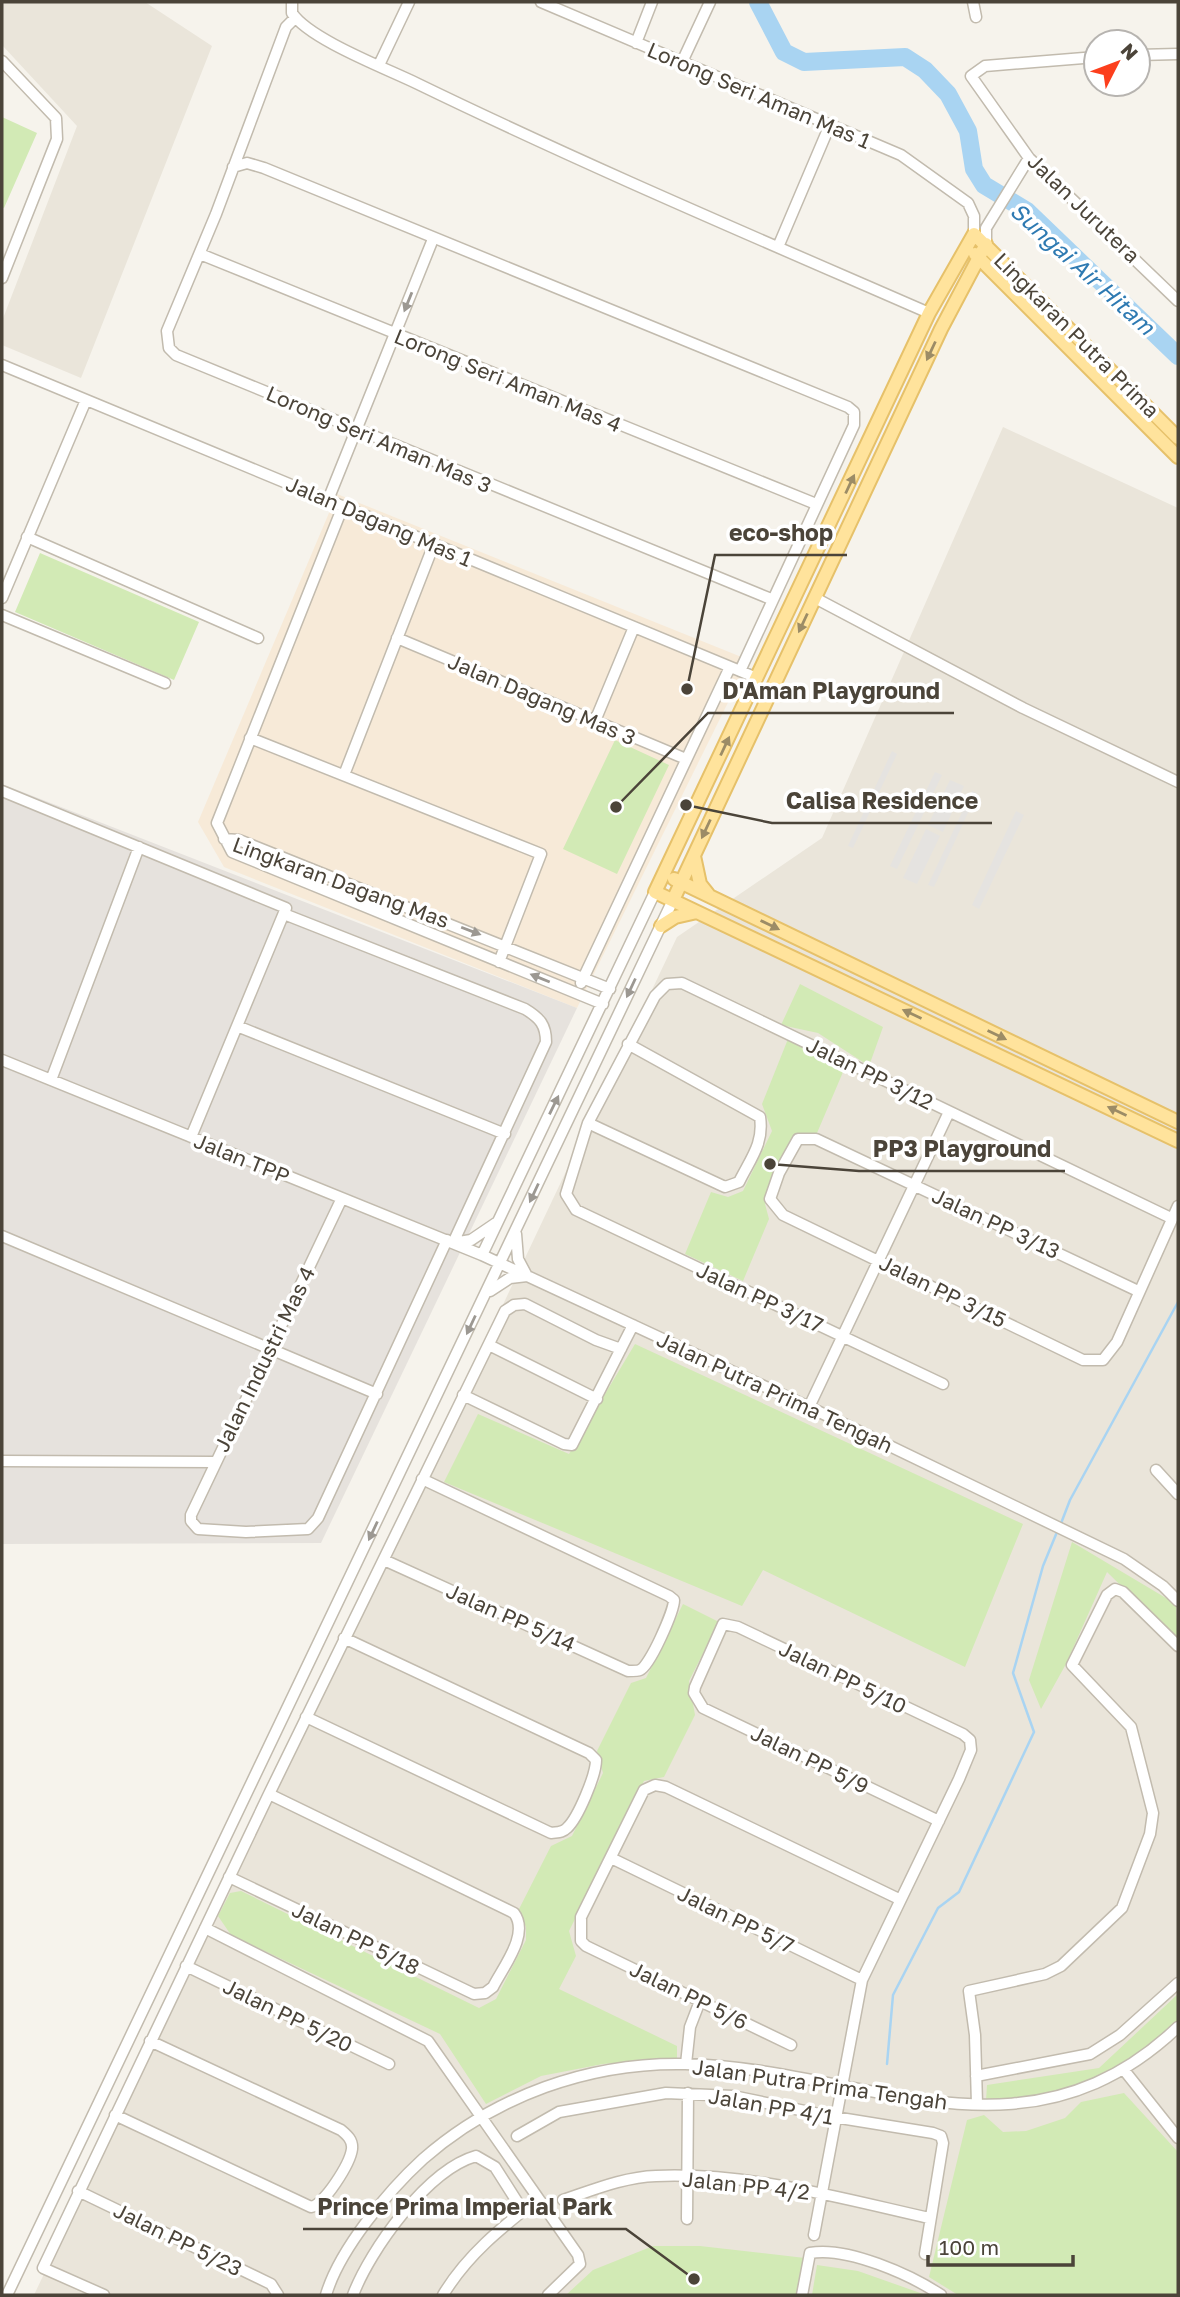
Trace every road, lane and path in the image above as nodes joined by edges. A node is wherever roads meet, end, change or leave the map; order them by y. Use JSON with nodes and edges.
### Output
{"nodes":[{"id":1,"x":292,"y":2,"type":"edge"},
{"id":2,"x":410,"y":2,"type":"edge"},
{"id":3,"x":541,"y":2,"type":"edge"},
{"id":4,"x":652,"y":2,"type":"edge"},
{"id":5,"x":710,"y":2,"type":"edge"},
{"id":6,"x":973,"y":2,"type":"edge"},
{"id":7,"x":976,"y":17,"type":"dead end"},
{"id":8,"x":295,"y":18,"type":"junction"},
{"id":9,"x":636,"y":43,"type":"junction"},
{"id":10,"x":1178,"y":54,"type":"edge"},
{"id":11,"x":1152,"y":55,"type":"edge"},
{"id":12,"x":1082,"y":58,"type":"edge"},
{"id":13,"x":2,"y":61,"type":"edge"},
{"id":14,"x":682,"y":62,"type":"junction"},
{"id":15,"x":379,"y":65,"type":"junction"},
{"id":16,"x":830,"y":127,"type":"junction"},
{"id":17,"x":1029,"y":158,"type":"junction"},
{"id":18,"x":233,"y":167,"type":"junction"},
{"id":19,"x":984,"y":227,"type":"junction"},
{"id":20,"x":433,"y":239,"type":"junction"},
{"id":21,"x":986,"y":244,"type":"junction"},
{"id":22,"x":778,"y":247,"type":"junction"},
{"id":23,"x":967,"y":247,"type":"junction"},
{"id":24,"x":200,"y":254,"type":"junction"},
{"id":25,"x":979,"y":257,"type":"junction"},
{"id":26,"x":2,"y":278,"type":"edge"},
{"id":27,"x":1178,"y":301,"type":"edge"},
{"id":28,"x":929,"y":313,"type":"junction"},
{"id":29,"x":395,"y":334,"type":"junction"},
{"id":30,"x":2,"y":365,"type":"edge"},
{"id":31,"x":86,"y":400,"type":"junction"},
{"id":32,"x":357,"y":430,"type":"junction"},
{"id":33,"x":1178,"y":438,"type":"edge"},
{"id":34,"x":1178,"y":457,"type":"edge"},
{"id":35,"x":328,"y":500,"type":"junction"},
{"id":36,"x":816,"y":504,"type":"junction"},
{"id":37,"x":342,"y":506,"type":"junction"},
{"id":38,"x":27,"y":537,"type":"junction"},
{"id":39,"x":434,"y":544,"type":"junction"},
{"id":40,"x":2,"y":598,"type":"edge"},
{"id":41,"x":815,"y":598,"type":"junction"},
{"id":42,"x":771,"y":599,"type":"junction"},
{"id":43,"x":2,"y":615,"type":"edge"},
{"id":44,"x":634,"y":627,"type":"junction"},
{"id":45,"x":258,"y":638,"type":"dead end"},
{"id":46,"x":397,"y":638,"type":"junction"},
{"id":47,"x":735,"y":669,"type":"junction"},
{"id":48,"x":757,"y":678,"type":"junction"},
{"id":49,"x":165,"y":684,"type":"dead end"},
{"id":50,"x":595,"y":721,"type":"junction"},
{"id":51,"x":250,"y":738,"type":"junction"},
{"id":52,"x":686,"y":759,"type":"junction"},
{"id":53,"x":344,"y":775,"type":"junction"},
{"id":54,"x":1178,"y":782,"type":"edge"},
{"id":55,"x":2,"y":791,"type":"edge"},
{"id":56,"x":224,"y":839,"type":"junction"},
{"id":57,"x":139,"y":847,"type":"junction"},
{"id":58,"x":694,"y":856,"type":"junction"},
{"id":59,"x":664,"y":874,"type":"junction"},
{"id":60,"x":681,"y":882,"type":"junction"},
{"id":61,"x":655,"y":892,"type":"junction"},
{"id":62,"x":708,"y":895,"type":"junction"},
{"id":63,"x":673,"y":900,"type":"junction"},
{"id":64,"x":698,"y":912,"type":"junction"},
{"id":65,"x":284,"y":914,"type":"junction"},
{"id":66,"x":660,"y":926,"type":"junction"},
{"id":67,"x":505,"y":944,"type":"junction"},
{"id":68,"x":499,"y":962,"type":"junction"},
{"id":69,"x":583,"y":978,"type":"junction"},
{"id":70,"x":610,"y":989,"type":"junction"},
{"id":71,"x":576,"y":992,"type":"junction"},
{"id":72,"x":603,"y":1004,"type":"junction"},
{"id":73,"x":237,"y":1026,"type":"junction"},
{"id":74,"x":628,"y":1044,"type":"junction"},
{"id":75,"x":2,"y":1060,"type":"edge"},
{"id":76,"x":51,"y":1080,"type":"junction"},
{"id":77,"x":949,"y":1112,"type":"junction"},
{"id":78,"x":1178,"y":1122,"type":"edge"},
{"id":79,"x":588,"y":1123,"type":"junction"},
{"id":80,"x":505,"y":1134,"type":"junction"},
{"id":81,"x":191,"y":1137,"type":"junction"},
{"id":82,"x":1178,"y":1142,"type":"edge"},
{"id":83,"x":914,"y":1185,"type":"junction"},
{"id":84,"x":342,"y":1198,"type":"junction"},
{"id":85,"x":1178,"y":1206,"type":"edge"},
{"id":86,"x":783,"y":1215,"type":"joint"},
{"id":87,"x":1171,"y":1218,"type":"junction"},
{"id":88,"x":498,"y":1221,"type":"junction"},
{"id":89,"x":516,"y":1231,"type":"junction"},
{"id":90,"x":2,"y":1236,"type":"edge"},
{"id":91,"x":450,"y":1241,"type":"junction"},
{"id":92,"x":482,"y":1255,"type":"junction"},
{"id":93,"x":878,"y":1260,"type":"junction"},
{"id":94,"x":500,"y":1264,"type":"junction"},
{"id":95,"x":527,"y":1276,"type":"junction"},
{"id":96,"x":1138,"y":1291,"type":"junction"},
{"id":97,"x":485,"y":1294,"type":"junction"},
{"id":98,"x":633,"y":1325,"type":"junction"},
{"id":99,"x":842,"y":1336,"type":"junction"},
{"id":100,"x":489,"y":1345,"type":"junction"},
{"id":101,"x":268,"y":1348,"type":"junction"},
{"id":102,"x":621,"y":1349,"type":"junction"},
{"id":103,"x":943,"y":1384,"type":"dead end"},
{"id":104,"x":377,"y":1394,"type":"junction"},
{"id":105,"x":463,"y":1395,"type":"junction"},
{"id":106,"x":597,"y":1399,"type":"junction"},
{"id":107,"x":809,"y":1407,"type":"junction"},
{"id":108,"x":2,"y":1461,"type":"edge"},
{"id":109,"x":214,"y":1462,"type":"junction"},
{"id":110,"x":1156,"y":1470,"type":"dead end"},
{"id":111,"x":422,"y":1479,"type":"junction"},
{"id":112,"x":1178,"y":1494,"type":"edge"},
{"id":113,"x":384,"y":1560,"type":"junction"},
{"id":114,"x":1178,"y":1601,"type":"edge"},
{"id":115,"x":723,"y":1624,"type":"joint"},
{"id":116,"x":344,"y":1639,"type":"junction"},
{"id":117,"x":1178,"y":1646,"type":"edge"},
{"id":118,"x":306,"y":1717,"type":"junction"},
{"id":119,"x":269,"y":1794,"type":"junction"},
{"id":120,"x":939,"y":1821,"type":"junction"},
{"id":121,"x":611,"y":1858,"type":"junction"},
{"id":122,"x":229,"y":1877,"type":"junction"},
{"id":123,"x":899,"y":1899,"type":"junction"},
{"id":124,"x":205,"y":1928,"type":"junction"},
{"id":125,"x":186,"y":1966,"type":"junction"},
{"id":126,"x":862,"y":1980,"type":"junction"},
{"id":127,"x":1178,"y":1983,"type":"edge"},
{"id":128,"x":699,"y":2001,"type":"junction"},
{"id":129,"x":1178,"y":2027,"type":"edge"},
{"id":130,"x":150,"y":2041,"type":"junction"},
{"id":131,"x":791,"y":2045,"type":"dead end"},
{"id":132,"x":389,"y":2064,"type":"dead end"},
{"id":133,"x":686,"y":2064,"type":"junction"},
{"id":134,"x":1124,"y":2070,"type":"junction"},
{"id":135,"x":976,"y":2076,"type":"junction"},
{"id":136,"x":841,"y":2087,"type":"junction"},
{"id":137,"x":688,"y":2093,"type":"junction"},
{"id":138,"x":977,"y":2104,"type":"junction"},
{"id":139,"x":114,"y":2115,"type":"junction"},
{"id":140,"x":483,"y":2116,"type":"junction"},
{"id":141,"x":834,"y":2117,"type":"junction"},
{"id":142,"x":517,"y":2136,"type":"dead end"},
{"id":143,"x":1178,"y":2138,"type":"edge"},
{"id":144,"x":690,"y":2177,"type":"junction"},
{"id":145,"x":78,"y":2191,"type":"junction"},
{"id":146,"x":821,"y":2193,"type":"junction"},
{"id":147,"x":538,"y":2199,"type":"junction"},
{"id":148,"x":563,"y":2200,"type":"dead end"},
{"id":149,"x":523,"y":2211,"type":"junction"},
{"id":150,"x":929,"y":2218,"type":"junction"},
{"id":151,"x":687,"y":2219,"type":"dead end"},
{"id":152,"x":814,"y":2235,"type":"dead end"},
{"id":153,"x":925,"y":2254,"type":"dead end"},
{"id":154,"x":277,"y":2292,"type":"edge"},
{"id":155,"x":7,"y":2295,"type":"edge"},
{"id":156,"x":104,"y":2295,"type":"edge"},
{"id":157,"x":326,"y":2295,"type":"edge"},
{"id":158,"x":353,"y":2295,"type":"edge"},
{"id":159,"x":443,"y":2295,"type":"edge"},
{"id":160,"x":548,"y":2295,"type":"edge"},
{"id":161,"x":802,"y":2295,"type":"edge"},
{"id":162,"x":941,"y":2295,"type":"edge"}],
"edges":[{"from":1,"to":8,"type":"street"},
{"from":2,"to":15,"type":"street"},
{"from":3,"to":9,"type":"street","name":"Lorong Seri Aman Mas 1"},
{"from":4,"to":9,"type":"street"},
{"from":5,"to":14,"type":"street"},
{"from":6,"to":7,"type":"street"},
{"from":8,"to":15,"type":"street"},
{"from":8,"to":18,"type":"street","name":"Lorong Seri Aman Mas 3"},
{"from":9,"to":14,"type":"street","name":"Lorong Seri Aman Mas 1"},
{"from":10,"to":11,"type":"street"},
{"from":12,"to":17,"type":"street","name":"Jalan Jurutera"},
{"from":13,"to":26,"type":"street"},
{"from":14,"to":16,"type":"street","name":"Lorong Seri Aman Mas 1"},
{"from":15,"to":22,"type":"street"},
{"from":16,"to":19,"type":"street","name":"Lorong Seri Aman Mas 1"},
{"from":16,"to":22,"type":"street"},
{"from":17,"to":19,"type":"street"},
{"from":17,"to":27,"type":"street","name":"Jalan Jurutera"},
{"from":18,"to":20,"type":"street"},
{"from":18,"to":24,"type":"street","name":"Lorong Seri Aman Mas 3"},
{"from":19,"to":21,"type":"main road","name":"Lingkaran Putra Prima"},
{"from":19,"to":23,"type":"main road"},
{"from":20,"to":29,"type":"street","one_way":true},
{"from":20,"to":36,"type":"street"},
{"from":21,"to":25,"type":"main road"},
{"from":21,"to":33,"type":"main road","name":"Lingkaran Putra Prima"},
{"from":22,"to":28,"type":"street"},
{"from":23,"to":25,"type":"main road","name":"Lingkaran Putra Prima"},
{"from":23,"to":28,"type":"main road"},
{"from":24,"to":29,"type":"street","name":"Lorong Seri Aman Mas 4"},
{"from":24,"to":32,"type":"street","name":"Lorong Seri Aman Mas 3"},
{"from":25,"to":34,"type":"main road","name":"Lingkaran Putra Prima"},
{"from":25,"to":41,"type":"main road","one_way":true},
{"from":48,"to":28,"type":"main road","one_way":true},
{"from":29,"to":32,"type":"street"},
{"from":29,"to":36,"type":"street","name":"Lorong Seri Aman Mas 4"},
{"from":30,"to":31,"type":"street","name":"Jalan Dagang Mas 1"},
{"from":31,"to":35,"type":"street","name":"Jalan Dagang Mas 1"},
{"from":31,"to":38,"type":"street"},
{"from":32,"to":35,"type":"street"},
{"from":32,"to":42,"type":"street","name":"Lorong Seri Aman Mas 3"},
{"from":35,"to":37,"type":"street","name":"Jalan Dagang Mas 1"},
{"from":36,"to":42,"type":"street"},
{"from":37,"to":39,"type":"street","name":"Jalan Dagang Mas 1"},
{"from":37,"to":51,"type":"street"},
{"from":38,"to":40,"type":"street"},
{"from":38,"to":45,"type":"street"},
{"from":39,"to":44,"type":"street","name":"Jalan Dagang Mas 1"},
{"from":39,"to":46,"type":"street"},
{"from":41,"to":54,"type":"street"},
{"from":41,"to":58,"type":"main road","one_way":true},
{"from":42,"to":47,"type":"street"},
{"from":43,"to":49,"type":"street"},
{"from":44,"to":47,"type":"street","name":"Jalan Dagang Mas 1"},
{"from":44,"to":50,"type":"street"},
{"from":46,"to":50,"type":"street","name":"Jalan Dagang Mas 3"},
{"from":46,"to":53,"type":"street"},
{"from":47,"to":48,"type":"street","name":"Jalan Dagang Mas 1"},
{"from":47,"to":52,"type":"street"},
{"from":59,"to":48,"type":"main road","one_way":true},
{"from":50,"to":52,"type":"street","name":"Jalan Dagang Mas 3"},
{"from":51,"to":53,"type":"street"},
{"from":51,"to":56,"type":"street"},
{"from":52,"to":69,"type":"street"},
{"from":53,"to":67,"type":"street"},
{"from":55,"to":57,"type":"street"},
{"from":56,"to":67,"type":"street","name":"Lingkaran Dagang Mas","one_way":true},
{"from":56,"to":68,"type":"street","name":"Lingkaran Dagang Mas"},
{"from":57,"to":65,"type":"street"},
{"from":57,"to":76,"type":"street"},
{"from":58,"to":60,"type":"main road"},
{"from":58,"to":62,"type":"main road"},
{"from":59,"to":60,"type":"main road"},
{"from":59,"to":61,"type":"main road"},
{"from":60,"to":62,"type":"main road"},
{"from":60,"to":63,"type":"main road"},
{"from":61,"to":63,"type":"main road"},
{"from":61,"to":70,"type":"street"},
{"from":62,"to":78,"type":"main road","one_way":true},
{"from":63,"to":64,"type":"main road"},
{"from":63,"to":66,"type":"street"},
{"from":64,"to":66,"type":"main road"},
{"from":82,"to":64,"type":"main road","one_way":true},
{"from":65,"to":73,"type":"street"},
{"from":65,"to":80,"type":"street"},
{"from":66,"to":89,"type":"street","one_way":true},
{"from":67,"to":68,"type":"street"},
{"from":67,"to":69,"type":"street","name":"Lingkaran Dagang Mas"},
{"from":71,"to":68,"type":"street","name":"Lingkaran Dagang Mas","one_way":true},
{"from":69,"to":70,"type":"street","name":"Lingkaran Dagang Mas"},
{"from":69,"to":71,"type":"street"},
{"from":70,"to":72,"type":"street"},
{"from":71,"to":72,"type":"street","name":"Lingkaran Dagang Mas"},
{"from":88,"to":72,"type":"street","one_way":true},
{"from":73,"to":80,"type":"street"},
{"from":73,"to":81,"type":"street"},
{"from":74,"to":77,"type":"street","name":"Jalan PP 3/12"},
{"from":74,"to":79,"type":"street"},
{"from":74,"to":79,"type":"street"},
{"from":75,"to":76,"type":"street","name":"Jalan TPP"},
{"from":76,"to":81,"type":"street","name":"Jalan TPP"},
{"from":77,"to":83,"type":"street"},
{"from":77,"to":87,"type":"street","name":"Jalan PP 3/12"},
{"from":79,"to":99,"type":"street","name":"Jalan PP 3/17"},
{"from":80,"to":91,"type":"street"},
{"from":81,"to":84,"type":"street","name":"Jalan TPP"},
{"from":83,"to":86,"type":"street","name":"Jalan PP 3/13"},
{"from":83,"to":93,"type":"street"},
{"from":83,"to":96,"type":"street","name":"Jalan PP 3/13"},
{"from":84,"to":91,"type":"street","name":"Jalan TPP"},
{"from":84,"to":101,"type":"street","name":"Jalan Industri Mas 4"},
{"from":85,"to":87,"type":"street"},
{"from":86,"to":93,"type":"street","name":"Jalan PP 3/15"},
{"from":87,"to":96,"type":"street"},
{"from":88,"to":91,"type":"street"},
{"from":88,"to":92,"type":"street"},
{"from":89,"to":94,"type":"street"},
{"from":89,"to":95,"type":"street"},
{"from":90,"to":101,"type":"street"},
{"from":91,"to":92,"type":"street","name":"Jalan TPP"},
{"from":91,"to":104,"type":"street"},
{"from":92,"to":94,"type":"street","name":"Jalan TPP"},
{"from":93,"to":96,"type":"street","name":"Jalan PP 3/15"},
{"from":93,"to":99,"type":"street"},
{"from":94,"to":95,"type":"street","name":"Jalan Putra Prima Tengah"},
{"from":94,"to":97,"type":"street"},
{"from":95,"to":97,"type":"street"},
{"from":95,"to":98,"type":"street","name":"Jalan Putra Prima Tengah"},
{"from":97,"to":155,"type":"street","one_way":true},
{"from":98,"to":102,"type":"street"},
{"from":98,"to":107,"type":"street","name":"Jalan Putra Prima Tengah"},
{"from":99,"to":103,"type":"street","name":"Jalan PP 3/17"},
{"from":99,"to":107,"type":"street"},
{"from":100,"to":102,"type":"street"},
{"from":100,"to":105,"type":"street"},
{"from":100,"to":106,"type":"street"},
{"from":101,"to":104,"type":"street"},
{"from":101,"to":109,"type":"street","name":"Jalan Industri Mas 4"},
{"from":102,"to":106,"type":"street"},
{"from":104,"to":109,"type":"street","name":"Jalan Industri Mas 4"},
{"from":105,"to":106,"type":"street"},
{"from":105,"to":111,"type":"street"},
{"from":107,"to":114,"type":"street","name":"Jalan Putra Prima Tengah"},
{"from":108,"to":109,"type":"street"},
{"from":110,"to":112,"type":"street"},
{"from":111,"to":113,"type":"street"},
{"from":111,"to":113,"type":"street","name":"Jalan PP 5/14"},
{"from":113,"to":116,"type":"street"},
{"from":115,"to":120,"type":"street","name":"Jalan PP 5/9"},
{"from":115,"to":120,"type":"street","name":"Jalan PP 5/10"},
{"from":116,"to":118,"type":"street"},
{"from":116,"to":118,"type":"street"},
{"from":117,"to":135,"type":"street"},
{"from":118,"to":119,"type":"street"},
{"from":119,"to":122,"type":"street"},
{"from":119,"to":122,"type":"street","name":"Jalan PP 5/18"},
{"from":120,"to":123,"type":"street"},
{"from":121,"to":123,"type":"street"},
{"from":121,"to":126,"type":"street","name":"Jalan PP 5/7"},
{"from":121,"to":128,"type":"street","name":"Jalan PP 5/6"},
{"from":122,"to":124,"type":"street"},
{"from":123,"to":126,"type":"street"},
{"from":124,"to":125,"type":"street"},
{"from":124,"to":140,"type":"street"},
{"from":125,"to":130,"type":"street"},
{"from":125,"to":132,"type":"street","name":"Jalan PP 5/20"},
{"from":126,"to":136,"type":"street"},
{"from":127,"to":135,"type":"street"},
{"from":128,"to":131,"type":"street","name":"Jalan PP 5/6"},
{"from":128,"to":133,"type":"street"},
{"from":129,"to":134,"type":"street","name":"Jalan Putra Prima Tengah"},
{"from":130,"to":139,"type":"street"},
{"from":130,"to":139,"type":"street"},
{"from":133,"to":136,"type":"street","name":"Jalan Putra Prima Tengah"},
{"from":133,"to":140,"type":"street","name":"Jalan Putra Prima Tengah"},
{"from":134,"to":138,"type":"street","name":"Jalan Putra Prima Tengah"},
{"from":134,"to":143,"type":"street"},
{"from":135,"to":138,"type":"street"},
{"from":136,"to":138,"type":"street","name":"Jalan Putra Prima Tengah"},
{"from":136,"to":141,"type":"street"},
{"from":137,"to":141,"type":"street","name":"Jalan PP 4/1"},
{"from":137,"to":142,"type":"street","name":"Jalan PP 4/1"},
{"from":137,"to":144,"type":"street"},
{"from":139,"to":145,"type":"street"},
{"from":140,"to":147,"type":"street"},
{"from":140,"to":157,"type":"street","name":"Jalan Putra Prima Tengah"},
{"from":141,"to":146,"type":"street"},
{"from":141,"to":150,"type":"street","name":"Jalan PP 4/1"},
{"from":144,"to":146,"type":"street","name":"Jalan PP 4/2"},
{"from":144,"to":148,"type":"street","name":"Jalan PP 4/2"},
{"from":144,"to":151,"type":"street"},
{"from":145,"to":154,"type":"street","name":"Jalan PP 5/23"},
{"from":145,"to":156,"type":"street"},
{"from":146,"to":150,"type":"street","name":"Jalan PP 4/2"},
{"from":146,"to":152,"type":"street"},
{"from":147,"to":149,"type":"street"},
{"from":147,"to":160,"type":"street"},
{"from":149,"to":158,"type":"street"},
{"from":149,"to":159,"type":"street"},
{"from":150,"to":153,"type":"street"},
{"from":161,"to":162,"type":"street"}]}
